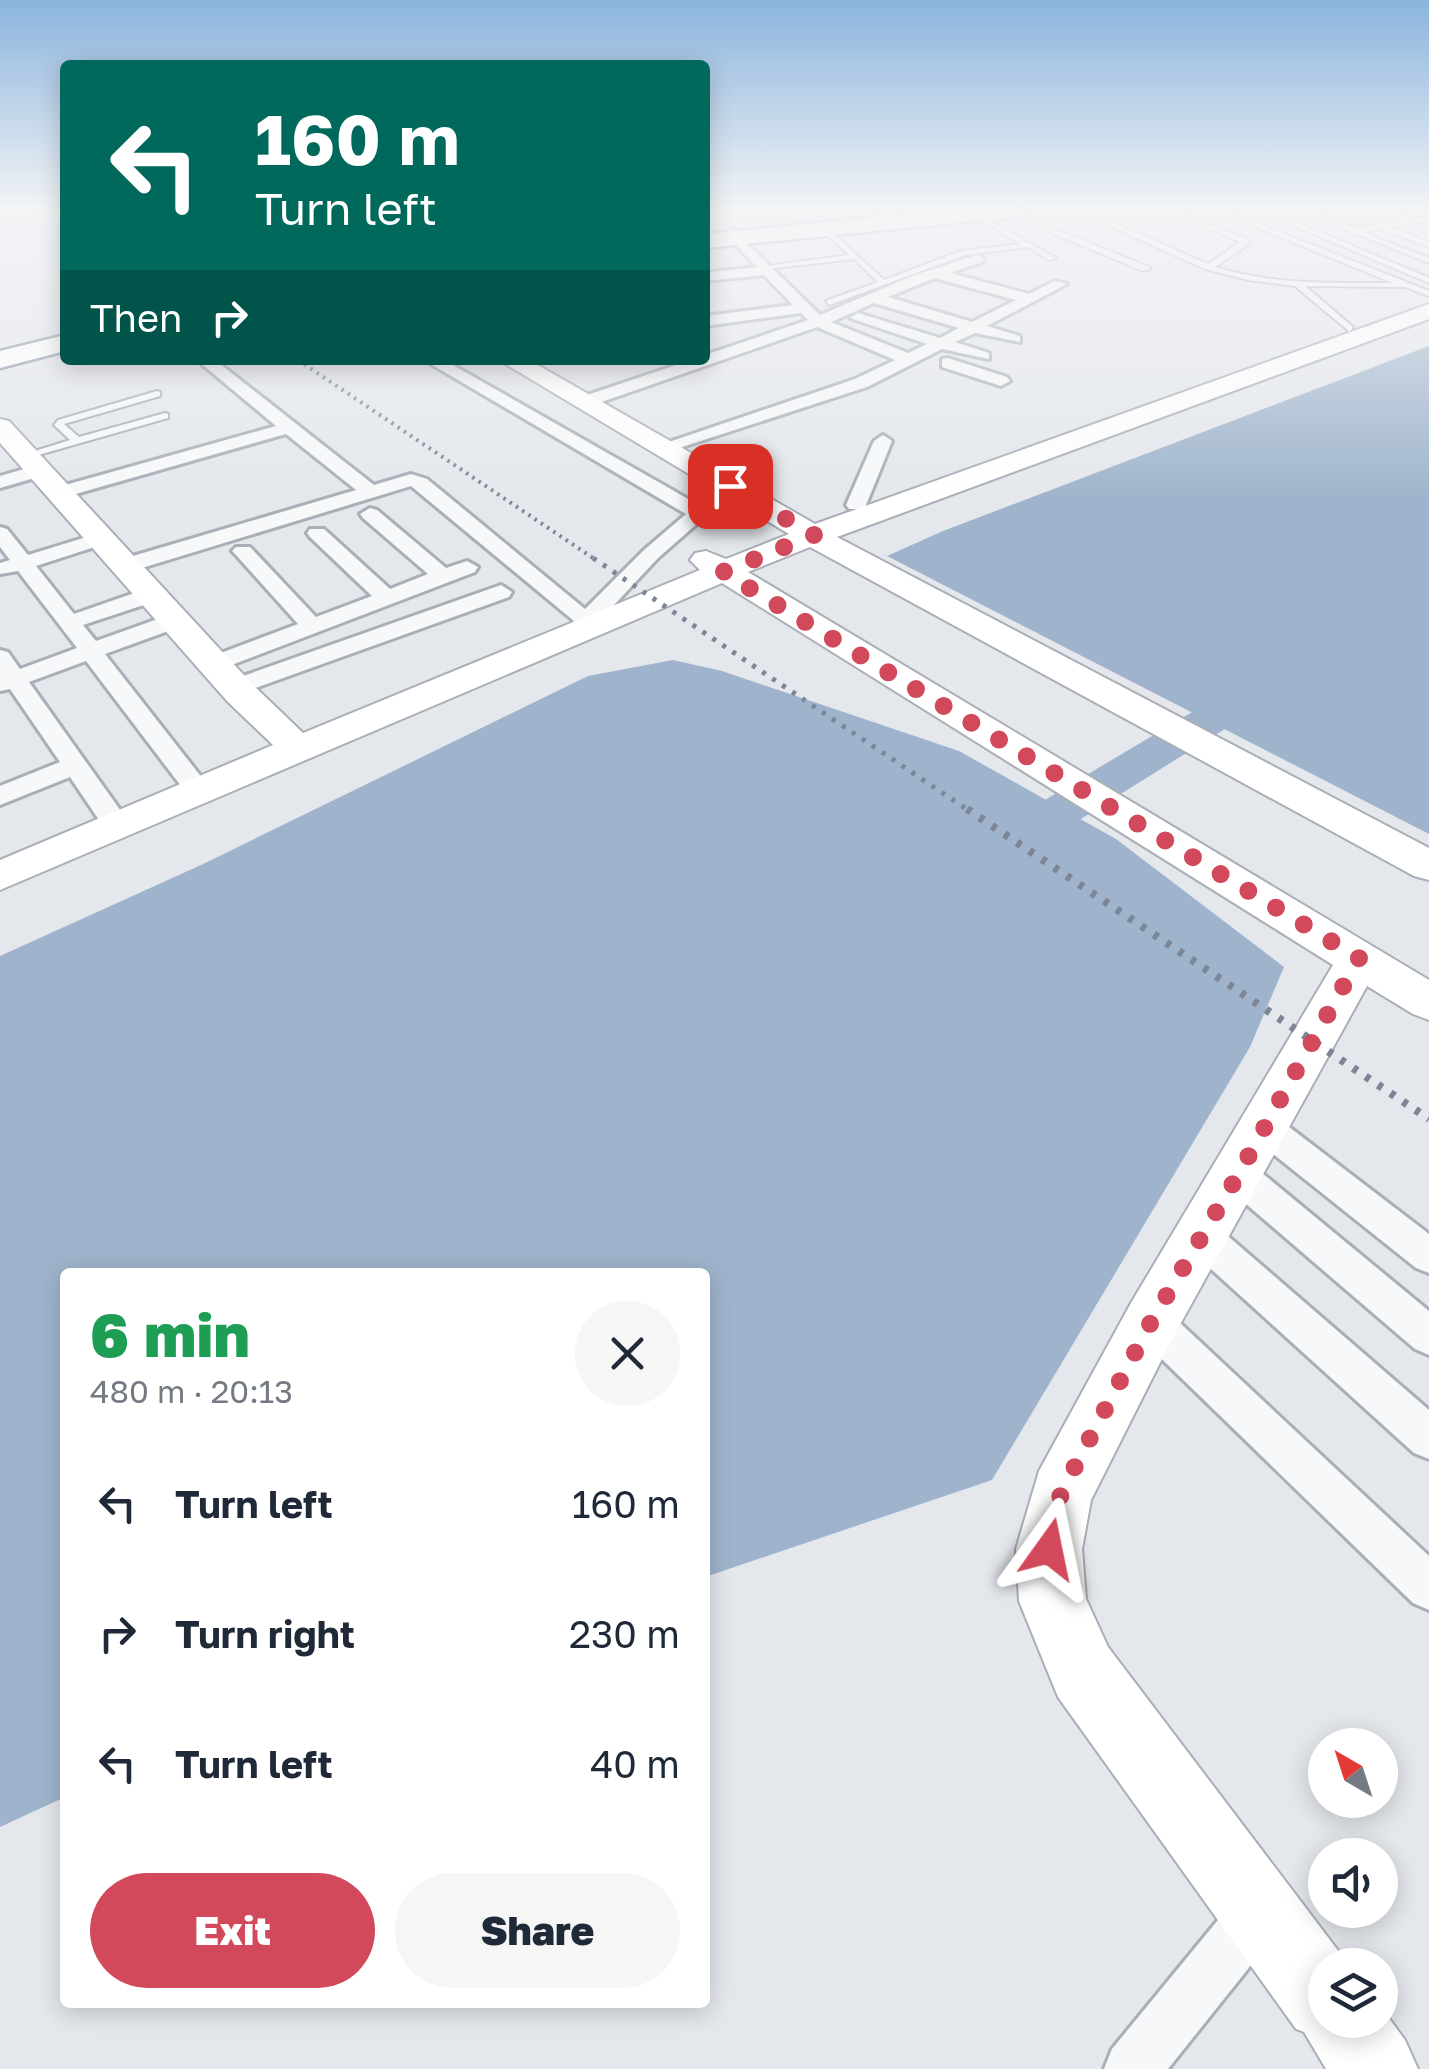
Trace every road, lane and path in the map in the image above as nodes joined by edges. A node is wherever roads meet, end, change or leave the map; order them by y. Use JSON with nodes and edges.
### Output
{"nodes":[{"id":1,"x":802,"y":306,"type":"edge"},
{"id":2,"x":841,"y":306,"type":"edge"},
{"id":3,"x":915,"y":306,"type":"edge"},
{"id":4,"x":1016,"y":306,"type":"edge"},
{"id":5,"x":1322,"y":306,"type":"edge"},
{"id":6,"x":1396,"y":306,"type":"edge"},
{"id":7,"x":982,"y":307,"type":"dead end"},
{"id":8,"x":804,"y":308,"type":"junction"},
{"id":9,"x":835,"y":308,"type":"junction"},
{"id":10,"x":1429,"y":311,"type":"edge"},
{"id":11,"x":1000,"y":313,"type":"junction"},
{"id":12,"x":710,"y":316,"type":"edge"},
{"id":13,"x":710,"y":318,"type":"edge"},
{"id":14,"x":818,"y":322,"type":"junction"},
{"id":15,"x":970,"y":327,"type":"junction"},
{"id":16,"x":1350,"y":329,"type":"junction"},
{"id":17,"x":1014,"y":339,"type":"dead end"},
{"id":18,"x":938,"y":343,"type":"junction"},
{"id":19,"x":60,"y":344,"type":"edge"},
{"id":20,"x":740,"y":348,"type":"junction"},
{"id":21,"x":915,"y":356,"type":"junction"},
{"id":22,"x":983,"y":356,"type":"dead end"},
{"id":23,"x":710,"y":359,"type":"edge"},
{"id":24,"x":0,"y":360,"type":"edge"},
{"id":25,"x":211,"y":365,"type":"edge"},
{"id":26,"x":441,"y":365,"type":"edge"},
{"id":27,"x":520,"y":365,"type":"edge"},
{"id":28,"x":651,"y":365,"type":"edge"},
{"id":29,"x":692,"y":365,"type":"edge"},
{"id":30,"x":656,"y":378,"type":"junction"},
{"id":31,"x":1000,"y":381,"type":"dead end"},
{"id":32,"x":677,"y":390,"type":"dead end"},
{"id":33,"x":157,"y":394,"type":"dead end"},
{"id":34,"x":584,"y":402,"type":"junction"},
{"id":35,"x":165,"y":416,"type":"dead end"},
{"id":36,"x":1118,"y":418,"type":"junction"},
{"id":37,"x":0,"y":427,"type":"edge"},
{"id":38,"x":290,"y":428,"type":"junction"},
{"id":39,"x":77,"y":441,"type":"junction"},
{"id":40,"x":883,"y":441,"type":"dead end"},
{"id":41,"x":662,"y":447,"type":"junction"},
{"id":42,"x":40,"y":473,"type":"junction"},
{"id":43,"x":0,"y":482,"type":"edge"},
{"id":44,"x":730,"y":486,"type":"junction"},
{"id":45,"x":368,"y":490,"type":"junction"},
{"id":46,"x":856,"y":505,"type":"junction"},
{"id":47,"x":698,"y":512,"type":"junction"},
{"id":48,"x":370,"y":514,"type":"dead end"},
{"id":49,"x":806,"y":530,"type":"junction"},
{"id":50,"x":0,"y":533,"type":"edge"},
{"id":51,"x":317,"y":533,"type":"dead end"},
{"id":52,"x":100,"y":539,"type":"junction"},
{"id":53,"x":243,"y":551,"type":"dead end"},
{"id":54,"x":124,"y":566,"type":"junction"},
{"id":55,"x":714,"y":566,"type":"junction"},
{"id":56,"x":11,"y":567,"type":"edge"},
{"id":57,"x":467,"y":567,"type":"dead end"},
{"id":58,"x":444,"y":576,"type":"junction"},
{"id":59,"x":501,"y":592,"type":"dead end"},
{"id":60,"x":151,"y":595,"type":"junction"},
{"id":61,"x":386,"y":598,"type":"junction"},
{"id":62,"x":587,"y":615,"type":"junction"},
{"id":63,"x":174,"y":621,"type":"junction"},
{"id":64,"x":68,"y":623,"type":"junction"},
{"id":65,"x":312,"y":626,"type":"junction"},
{"id":66,"x":90,"y":651,"type":"junction"},
{"id":67,"x":5,"y":673,"type":"edge"},
{"id":68,"x":224,"y":675,"type":"junction"},
{"id":69,"x":292,"y":744,"type":"junction"},
{"id":70,"x":76,"y":766,"type":"junction"},
{"id":71,"x":190,"y":780,"type":"junction"},
{"id":72,"x":0,"y":796,"type":"edge"},
{"id":73,"x":109,"y":814,"type":"junction"},
{"id":74,"x":0,"y":860,"type":"edge"},
{"id":75,"x":1429,"y":866,"type":"edge"},
{"id":76,"x":0,"y":876,"type":"edge"},
{"id":77,"x":1359,"y":958,"type":"junction"},
{"id":78,"x":1429,"y":1002,"type":"edge"},
{"id":79,"x":1251,"y":1151,"type":"junction"},
{"id":80,"x":1202,"y":1237,"type":"junction"},
{"id":81,"x":1429,"y":1256,"type":"edge"},
{"id":82,"x":1151,"y":1322,"type":"junction"},
{"id":83,"x":1429,"y":1336,"type":"edge"},
{"id":84,"x":1429,"y":1438,"type":"edge"},
{"id":85,"x":1429,"y":1587,"type":"edge"},
{"id":86,"x":1260,"y":1911,"type":"junction"},
{"id":87,"x":1308,"y":1977,"type":"edge"},
{"id":88,"x":1353,"y":2038,"type":"edge"},
{"id":89,"x":1132,"y":2069,"type":"edge"},
{"id":90,"x":1376,"y":2069,"type":"edge"}],
"edges":[{"from":1,"to":8,"type":"street"},
{"from":2,"to":9,"type":"street"},
{"from":3,"to":15,"type":"street"},
{"from":4,"to":11,"type":"street"},
{"from":5,"to":16,"type":"lane"},
{"from":6,"to":16,"type":"street"},
{"from":7,"to":11,"type":"street"},
{"from":8,"to":12,"type":"street"},
{"from":8,"to":14,"type":"street"},
{"from":9,"to":14,"type":"street"},
{"from":9,"to":18,"type":"street"},
{"from":10,"to":36,"type":"street"},
{"from":11,"to":15,"type":"street"},
{"from":13,"to":20,"type":"street"},
{"from":14,"to":20,"type":"street"},
{"from":14,"to":21,"type":"street"},
{"from":15,"to":17,"type":"street"},
{"from":15,"to":18,"type":"street"},
{"from":16,"to":36,"type":"street"},
{"from":18,"to":21,"type":"street"},
{"from":18,"to":22,"type":"street"},
{"from":19,"to":24,"type":"highway"},
{"from":20,"to":23,"type":"street"},
{"from":21,"to":31,"type":"street"},
{"from":21,"to":41,"type":"street"},
{"from":25,"to":38,"type":"street"},
{"from":26,"to":47,"type":"street"},
{"from":27,"to":34,"type":"street"},
{"from":28,"to":30,"type":"street"},
{"from":29,"to":30,"type":"street"},
{"from":30,"to":32,"type":"street"},
{"from":30,"to":34,"type":"street"},
{"from":33,"to":39,"type":"lane"},
{"from":34,"to":41,"type":"street"},
{"from":35,"to":39,"type":"lane"},
{"from":36,"to":46,"type":"street"},
{"from":36,"to":49,"type":"street"},
{"from":37,"to":42,"type":"street"},
{"from":38,"to":42,"type":"street"},
{"from":38,"to":45,"type":"street"},
{"from":39,"to":42,"type":"lane"},
{"from":40,"to":46,"type":"street"},
{"from":41,"to":44,"type":"street"},
{"from":42,"to":43,"type":"street"},
{"from":42,"to":52,"type":"street"},
{"from":44,"to":47,"type":"street"},
{"from":44,"to":49,"type":"street"},
{"from":45,"to":54,"type":"street"},
{"from":45,"to":62,"type":"street"},
{"from":46,"to":49,"type":"street"},
{"from":47,"to":62,"type":"street"},
{"from":48,"to":58,"type":"street"},
{"from":49,"to":55,"type":"street"},
{"from":49,"to":75,"type":"street"},
{"from":50,"to":56,"type":"street"},
{"from":51,"to":61,"type":"street"},
{"from":52,"to":54,"type":"street"},
{"from":52,"to":56,"type":"street"},
{"from":53,"to":65,"type":"street"},
{"from":54,"to":60,"type":"street"},
{"from":55,"to":62,"type":"street"},
{"from":55,"to":77,"type":"street"},
{"from":56,"to":64,"type":"street"},
{"from":57,"to":58,"type":"street"},
{"from":58,"to":61,"type":"street"},
{"from":59,"to":68,"type":"street"},
{"from":60,"to":63,"type":"street"},
{"from":60,"to":64,"type":"street"},
{"from":61,"to":65,"type":"street"},
{"from":62,"to":69,"type":"street"},
{"from":63,"to":66,"type":"street"},
{"from":63,"to":68,"type":"street"},
{"from":64,"to":66,"type":"street"},
{"from":65,"to":68,"type":"street"},
{"from":66,"to":67,"type":"street"},
{"from":66,"to":71,"type":"street"},
{"from":67,"to":70,"type":"street"},
{"from":68,"to":69,"type":"street"},
{"from":69,"to":71,"type":"street"},
{"from":69,"to":76,"type":"street"},
{"from":70,"to":72,"type":"street"},
{"from":70,"to":73,"type":"street"},
{"from":71,"to":73,"type":"street"},
{"from":73,"to":74,"type":"street"},
{"from":77,"to":78,"type":"street"},
{"from":77,"to":79,"type":"street"},
{"from":79,"to":80,"type":"street"},
{"from":79,"to":81,"type":"street"},
{"from":79,"to":83,"type":"street"},
{"from":80,"to":82,"type":"street"},
{"from":80,"to":84,"type":"street"},
{"from":82,"to":85,"type":"street"},
{"from":82,"to":86,"type":"street"},
{"from":86,"to":87,"type":"street"},
{"from":86,"to":89,"type":"street"},
{"from":88,"to":90,"type":"street"}]}
